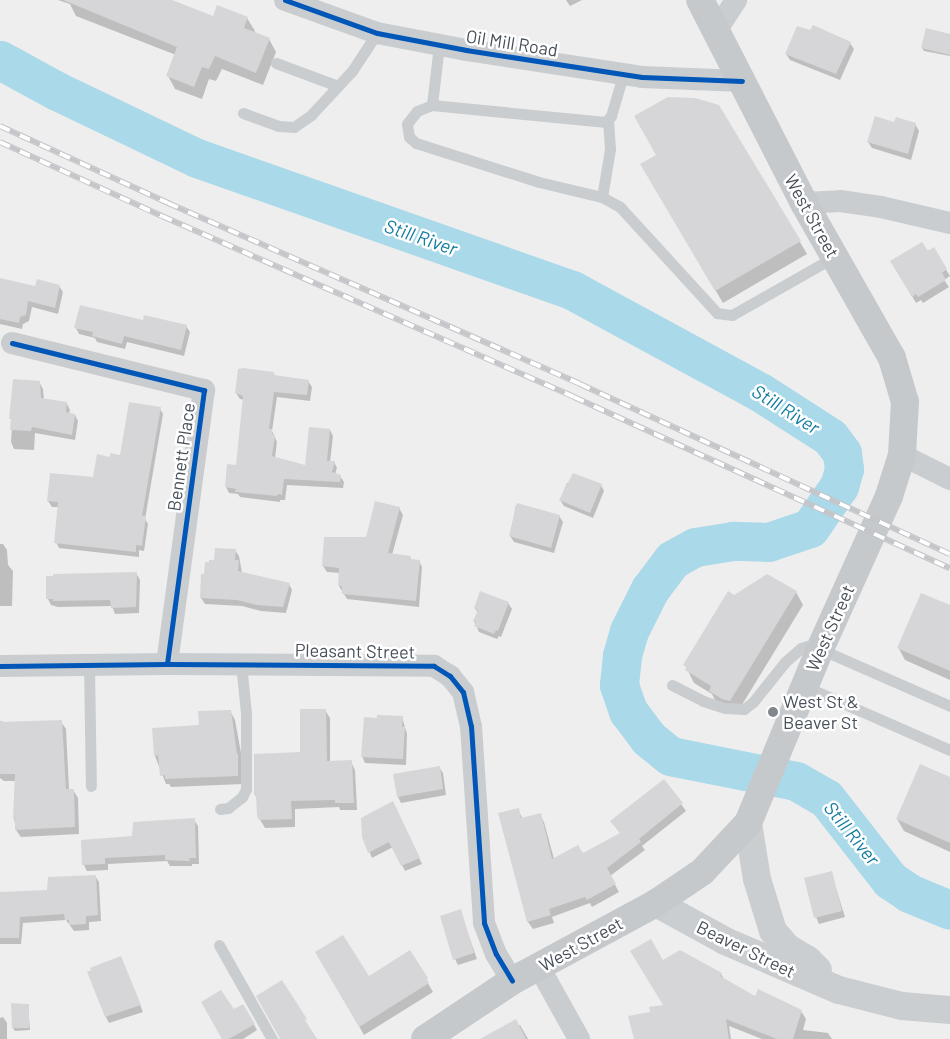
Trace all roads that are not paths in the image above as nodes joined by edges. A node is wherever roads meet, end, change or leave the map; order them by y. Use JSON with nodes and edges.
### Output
{"nodes":[{"id":1,"x":285,"y":0,"type":"edge"},
{"id":2,"x":700,"y":0,"type":"edge"},
{"id":3,"x":736,"y":0,"type":"edge"},
{"id":4,"x":716,"y":31,"type":"junction"},
{"id":5,"x":377,"y":33,"type":"junction"},
{"id":6,"x":439,"y":45,"type":"junction"},
{"id":7,"x":276,"y":63,"type":"dead end"},
{"id":8,"x":623,"y":75,"type":"junction"},
{"id":9,"x":742,"y":81,"type":"junction"},
{"id":10,"x":338,"y":86,"type":"junction"},
{"id":11,"x":432,"y":105,"type":"junction"},
{"id":12,"x":244,"y":113,"type":"dead end"},
{"id":13,"x":608,"y":119,"type":"junction"},
{"id":14,"x":602,"y":197,"type":"junction"},
{"id":15,"x":804,"y":203,"type":"junction"},
{"id":16,"x":950,"y":223,"type":"edge"},
{"id":17,"x":834,"y":257,"type":"junction"},
{"id":18,"x":12,"y":343,"type":"dead end"},
{"id":19,"x":902,"y":456,"type":"junction"},
{"id":20,"x":950,"y":479,"type":"edge"},
{"id":21,"x":820,"y":650,"type":"junction"},
{"id":22,"x":167,"y":664,"type":"junction"},
{"id":23,"x":241,"y":664,"type":"junction"},
{"id":24,"x":89,"y":665,"type":"junction"},
{"id":25,"x":0,"y":666,"type":"edge"},
{"id":26,"x":672,"y":685,"type":"dead end"},
{"id":27,"x":804,"y":686,"type":"junction"},
{"id":28,"x":950,"y":706,"type":"edge"},
{"id":29,"x":950,"y":750,"type":"edge"},
{"id":30,"x":92,"y":786,"type":"dead end"},
{"id":31,"x":220,"y":809,"type":"dead end"},
{"id":32,"x":751,"y":816,"type":"junction"},
{"id":33,"x":656,"y":903,"type":"junction"},
{"id":34,"x":220,"y":945,"type":"dead end"},
{"id":35,"x":540,"y":967,"type":"junction"},
{"id":36,"x":512,"y":981,"type":"junction"},
{"id":37,"x":839,"y":990,"type":"junction"},
{"id":38,"x":950,"y":1010,"type":"edge"},
{"id":39,"x":272,"y":1039,"type":"edge"},
{"id":40,"x":425,"y":1039,"type":"edge"},
{"id":41,"x":579,"y":1039,"type":"edge"}],
"edges":[{"from":1,"to":5,"type":"street","name":"Oil Mill Road"},
{"from":2,"to":4,"type":"main road","name":"West Street"},
{"from":3,"to":4,"type":"street"},
{"from":4,"to":9,"type":"main road","name":"West Street"},
{"from":5,"to":6,"type":"street","name":"Oil Mill Road"},
{"from":5,"to":10,"type":"lane"},
{"from":6,"to":8,"type":"street","name":"Oil Mill Road"},
{"from":6,"to":11,"type":"lane"},
{"from":7,"to":10,"type":"lane"},
{"from":8,"to":9,"type":"street","name":"Oil Mill Road"},
{"from":8,"to":13,"type":"lane"},
{"from":9,"to":15,"type":"main road","name":"West Street"},
{"from":10,"to":12,"type":"lane"},
{"from":11,"to":13,"type":"lane"},
{"from":11,"to":14,"type":"lane"},
{"from":13,"to":14,"type":"lane"},
{"from":14,"to":17,"type":"lane"},
{"from":15,"to":16,"type":"street"},
{"from":15,"to":17,"type":"main road","name":"West Street"},
{"from":17,"to":19,"type":"main road","name":"West Street"},
{"from":18,"to":22,"type":"street","name":"Bennett Place"},
{"from":19,"to":20,"type":"street"},
{"from":19,"to":21,"type":"main road","name":"West Street"},
{"from":21,"to":26,"type":"lane"},
{"from":21,"to":27,"type":"main road","name":"West Street"},
{"from":21,"to":28,"type":"lane"},
{"from":22,"to":23,"type":"street","name":"Pleasant Street"},
{"from":22,"to":24,"type":"street","name":"Pleasant Street"},
{"from":23,"to":31,"type":"lane"},
{"from":23,"to":36,"type":"street","name":"Pleasant Street"},
{"from":24,"to":25,"type":"street","name":"Pleasant Street"},
{"from":24,"to":30,"type":"lane"},
{"from":27,"to":29,"type":"lane"},
{"from":27,"to":32,"type":"main road","name":"West Street"},
{"from":32,"to":33,"type":"main road","name":"West Street"},
{"from":32,"to":37,"type":"main road","name":"Beaver Street"},
{"from":33,"to":35,"type":"main road","name":"West Street"},
{"from":33,"to":37,"type":"main road","name":"Beaver Street"},
{"from":34,"to":39,"type":"lane"},
{"from":35,"to":36,"type":"main road","name":"West Street"},
{"from":35,"to":41,"type":"street"},
{"from":36,"to":40,"type":"main road","name":"West Street"},
{"from":37,"to":38,"type":"main road","name":"Beaver Street"}]}
